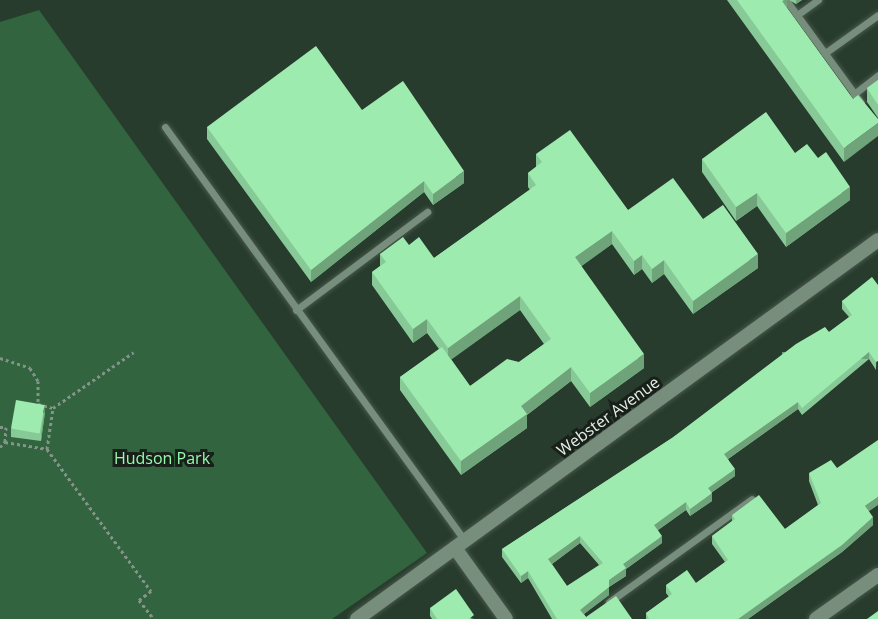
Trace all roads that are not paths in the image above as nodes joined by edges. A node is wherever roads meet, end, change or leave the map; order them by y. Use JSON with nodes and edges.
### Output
{"nodes":[{"id":1,"x":786,"y":0,"type":"edge"},
{"id":2,"x":818,"y":0,"type":"edge"},
{"id":3,"x":797,"y":15,"type":"junction"},
{"id":4,"x":878,"y":15,"type":"edge"},
{"id":5,"x":825,"y":53,"type":"junction"},
{"id":6,"x":878,"y":75,"type":"edge"},
{"id":7,"x":854,"y":94,"type":"junction"},
{"id":8,"x":866,"y":110,"type":"edge"},
{"id":9,"x":165,"y":127,"type":"dead end"},
{"id":10,"x":427,"y":212,"type":"dead end"},
{"id":11,"x":878,"y":240,"type":"edge"},
{"id":12,"x":296,"y":309,"type":"junction"},
{"id":13,"x":752,"y":499,"type":"edge"},
{"id":14,"x":460,"y":544,"type":"junction"},
{"id":15,"x":878,"y":575,"type":"edge"},
{"id":16,"x":604,"y":606,"type":"edge"},
{"id":17,"x":357,"y":619,"type":"edge"},
{"id":18,"x":506,"y":619,"type":"edge"},
{"id":19,"x":816,"y":619,"type":"edge"}],
"edges":[{"from":1,"to":3,"type":"lane"},
{"from":2,"to":3,"type":"lane"},
{"from":3,"to":5,"type":"lane"},
{"from":4,"to":5,"type":"lane"},
{"from":5,"to":7,"type":"lane"},
{"from":6,"to":7,"type":"lane"},
{"from":7,"to":8,"type":"lane"},
{"from":9,"to":12,"type":"lane"},
{"from":10,"to":12,"type":"lane"},
{"from":11,"to":14,"type":"street","name":"Webster Avenue"},
{"from":12,"to":14,"type":"lane"},
{"from":13,"to":16,"type":"lane"},
{"from":14,"to":17,"type":"street","name":"Webster Avenue"},
{"from":14,"to":18,"type":"street"},
{"from":15,"to":19,"type":"street"}]}
